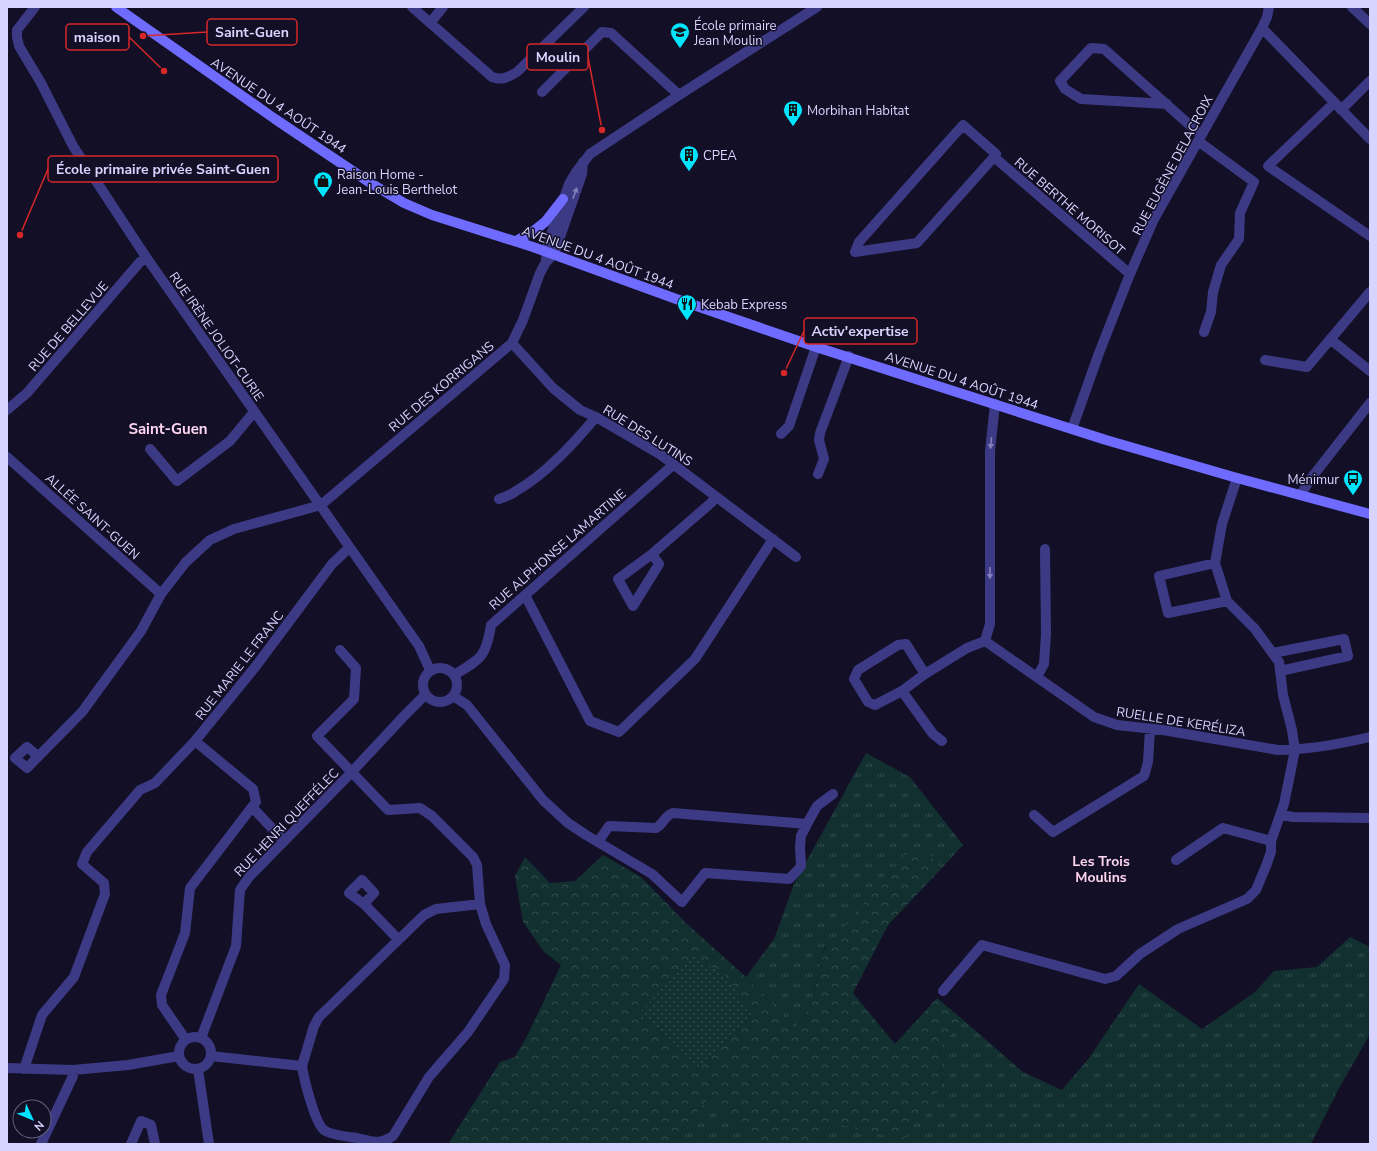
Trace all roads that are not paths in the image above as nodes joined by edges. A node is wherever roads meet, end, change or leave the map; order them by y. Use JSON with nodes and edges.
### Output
{"nodes":[{"id":1,"x":35,"y":7,"type":"edge"},
{"id":2,"x":412,"y":7,"type":"edge"},
{"id":3,"x":443,"y":7,"type":"edge"},
{"id":4,"x":584,"y":7,"type":"edge"},
{"id":5,"x":817,"y":7,"type":"edge"},
{"id":6,"x":1269,"y":7,"type":"edge"},
{"id":7,"x":1352,"y":7,"type":"edge"},
{"id":8,"x":120,"y":8,"type":"edge"},
{"id":9,"x":430,"y":22,"type":"junction"},
{"id":10,"x":1370,"y":24,"type":"edge"},
{"id":11,"x":1262,"y":28,"type":"junction"},
{"id":12,"x":1370,"y":81,"type":"edge"},
{"id":13,"x":542,"y":92,"type":"dead end"},
{"id":14,"x":679,"y":95,"type":"junction"},
{"id":15,"x":1167,"y":104,"type":"junction"},
{"id":16,"x":1338,"y":106,"type":"junction"},
{"id":17,"x":1200,"y":138,"type":"junction"},
{"id":18,"x":1370,"y":139,"type":"edge"},
{"id":19,"x":994,"y":157,"type":"junction"},
{"id":20,"x":583,"y":162,"type":"junction"},
{"id":21,"x":564,"y":199,"type":"junction"},
{"id":22,"x":1370,"y":236,"type":"edge"},
{"id":23,"x":516,"y":241,"type":"junction"},
{"id":24,"x":550,"y":253,"type":"junction"},
{"id":25,"x":146,"y":257,"type":"junction"},
{"id":26,"x":1130,"y":274,"type":"junction"},
{"id":27,"x":1370,"y":292,"type":"edge"},
{"id":28,"x":1204,"y":332,"type":"dead end"},
{"id":29,"x":1330,"y":339,"type":"junction"},
{"id":30,"x":512,"y":342,"type":"junction"},
{"id":31,"x":816,"y":347,"type":"junction"},
{"id":32,"x":848,"y":356,"type":"junction"},
{"id":33,"x":1265,"y":360,"type":"dead end"},
{"id":34,"x":1370,"y":371,"type":"edge"},
{"id":35,"x":1370,"y":403,"type":"edge"},
{"id":36,"x":995,"y":404,"type":"junction"},
{"id":37,"x":7,"y":410,"type":"edge"},
{"id":38,"x":254,"y":412,"type":"junction"},
{"id":39,"x":596,"y":417,"type":"junction"},
{"id":40,"x":1072,"y":429,"type":"junction"},
{"id":41,"x":781,"y":434,"type":"dead end"},
{"id":42,"x":150,"y":449,"type":"dead end"},
{"id":43,"x":7,"y":457,"type":"edge"},
{"id":44,"x":673,"y":465,"type":"junction"},
{"id":45,"x":818,"y":474,"type":"dead end"},
{"id":46,"x":1237,"y":478,"type":"junction"},
{"id":47,"x":1301,"y":494,"type":"junction"},
{"id":48,"x":715,"y":496,"type":"junction"},
{"id":49,"x":499,"y":499,"type":"dead end"},
{"id":50,"x":321,"y":505,"type":"junction"},
{"id":51,"x":1370,"y":514,"type":"edge"},
{"id":52,"x":773,"y":539,"type":"junction"},
{"id":53,"x":349,"y":548,"type":"junction"},
{"id":54,"x":1045,"y":549,"type":"dead end"},
{"id":55,"x":652,"y":554,"type":"junction"},
{"id":56,"x":796,"y":557,"type":"dead end"},
{"id":57,"x":1215,"y":563,"type":"junction"},
{"id":58,"x":161,"y":594,"type":"junction"},
{"id":59,"x":525,"y":595,"type":"junction"},
{"id":60,"x":1227,"y":601,"type":"junction"},
{"id":61,"x":985,"y":641,"type":"junction"},
{"id":62,"x":340,"y":650,"type":"dead end"},
{"id":63,"x":1273,"y":653,"type":"junction"},
{"id":64,"x":430,"y":670,"type":"junction"},
{"id":65,"x":1280,"y":671,"type":"junction"},
{"id":66,"x":925,"y":674,"type":"junction"},
{"id":67,"x":454,"y":675,"type":"junction"},
{"id":68,"x":1037,"y":678,"type":"junction"},
{"id":69,"x":902,"y":691,"type":"junction"},
{"id":70,"x":425,"y":695,"type":"junction"},
{"id":71,"x":453,"y":696,"type":"junction"},
{"id":72,"x":1150,"y":729,"type":"junction"},
{"id":73,"x":1370,"y":737,"type":"edge"},
{"id":74,"x":195,"y":741,"type":"junction"},
{"id":75,"x":942,"y":741,"type":"dead end"},
{"id":76,"x":1295,"y":750,"type":"junction"},
{"id":77,"x":38,"y":756,"type":"dead end"},
{"id":78,"x":352,"y":772,"type":"junction"},
{"id":79,"x":833,"y":794,"type":"dead end"},
{"id":80,"x":252,"y":807,"type":"junction"},
{"id":81,"x":1034,"y":815,"type":"dead end"},
{"id":82,"x":1280,"y":815,"type":"junction"},
{"id":83,"x":1370,"y":818,"type":"edge"},
{"id":84,"x":807,"y":824,"type":"junction"},
{"id":85,"x":1271,"y":841,"type":"junction"},
{"id":86,"x":284,"y":842,"type":"junction"},
{"id":87,"x":598,"y":842,"type":"junction"},
{"id":88,"x":1176,"y":860,"type":"dead end"},
{"id":89,"x":364,"y":904,"type":"dead end"},
{"id":90,"x":480,"y":904,"type":"junction"},
{"id":91,"x":398,"y":939,"type":"junction"},
{"id":92,"x":942,"y":991,"type":"dead end"},
{"id":93,"x":201,"y":1038,"type":"junction"},
{"id":94,"x":186,"y":1040,"type":"junction"},
{"id":95,"x":180,"y":1056,"type":"junction"},
{"id":96,"x":211,"y":1056,"type":"junction"},
{"id":97,"x":302,"y":1066,"type":"junction"},
{"id":98,"x":7,"y":1068,"type":"edge"},
{"id":99,"x":24,"y":1069,"type":"junction"},
{"id":100,"x":198,"y":1069,"type":"junction"},
{"id":101,"x":73,"y":1070,"type":"junction"},
{"id":102,"x":41,"y":1144,"type":"edge"},
{"id":103,"x":131,"y":1144,"type":"edge"},
{"id":104,"x":155,"y":1144,"type":"edge"},
{"id":105,"x":209,"y":1144,"type":"edge"}],
"edges":[{"from":1,"to":25,"type":"street","name":"RUE IRÈNE JOLIOT-CURIE"},
{"from":2,"to":9,"type":"street"},
{"from":3,"to":9,"type":"street"},
{"from":4,"to":9,"type":"street"},
{"from":5,"to":14,"type":"street"},
{"from":6,"to":11,"type":"street","name":"RUE EUGÈNE DELACROIX"},
{"from":7,"to":10,"type":"street"},
{"from":8,"to":23,"type":"street","name":"AVENUE DU 4 AOÛT 1944"},
{"from":11,"to":16,"type":"street"},
{"from":11,"to":17,"type":"street","name":"RUE EUGÈNE DELACROIX"},
{"from":12,"to":16,"type":"street"},
{"from":13,"to":14,"type":"street"},
{"from":14,"to":20,"type":"street"},
{"from":15,"to":15,"type":"street"},
{"from":15,"to":17,"type":"street"},
{"from":16,"to":18,"type":"street"},
{"from":16,"to":22,"type":"street"},
{"from":17,"to":26,"type":"street","name":"RUE EUGÈNE DELACROIX"},
{"from":17,"to":28,"type":"street"},
{"from":19,"to":19,"type":"street","name":"RUE BERTHE MORISOT"},
{"from":19,"to":26,"type":"street","name":"RUE BERTHE MORISOT"},
{"from":20,"to":21,"type":"street"},
{"from":24,"to":20,"type":"street","one_way":true},
{"from":21,"to":23,"type":"street"},
{"from":21,"to":24,"type":"street"},
{"from":23,"to":24,"type":"street","name":"AVENUE DU 4 AOÛT 1944"},
{"from":24,"to":30,"type":"street","name":"RUE DES KORRIGANS"},
{"from":24,"to":31,"type":"street","name":"AVENUE DU 4 AOÛT 1944"},
{"from":25,"to":37,"type":"street","name":"RUE DE BELLEVUE"},
{"from":25,"to":38,"type":"street","name":"RUE IRÈNE JOLIOT-CURIE"},
{"from":26,"to":40,"type":"street","name":"RUE EUGÈNE DELACROIX"},
{"from":27,"to":29,"type":"street"},
{"from":29,"to":33,"type":"street"},
{"from":29,"to":34,"type":"street"},
{"from":30,"to":39,"type":"street","name":"RUE DES LUTINS"},
{"from":30,"to":50,"type":"street","name":"RUE DES KORRIGANS"},
{"from":31,"to":32,"type":"street","name":"AVENUE DU 4 AOÛT 1944"},
{"from":31,"to":41,"type":"street"},
{"from":32,"to":36,"type":"street","name":"AVENUE DU 4 AOÛT 1944"},
{"from":32,"to":45,"type":"street"},
{"from":35,"to":47,"type":"street"},
{"from":36,"to":40,"type":"street","name":"AVENUE DU 4 AOÛT 1944"},
{"from":36,"to":61,"type":"street","one_way":true},
{"from":38,"to":42,"type":"street"},
{"from":38,"to":50,"type":"street","name":"RUE IRÈNE JOLIOT-CURIE"},
{"from":39,"to":44,"type":"street","name":"RUE DES LUTINS"},
{"from":39,"to":49,"type":"street"},
{"from":40,"to":46,"type":"street","name":"AVENUE DU 4 AOÛT 1944"},
{"from":43,"to":58,"type":"street","name":"ALLÉE SAINT-GUEN"},
{"from":44,"to":48,"type":"street","name":"RUE DES LUTINS"},
{"from":44,"to":59,"type":"street","name":"RUE ALPHONSE LAMARTINE"},
{"from":46,"to":47,"type":"street","name":"AVENUE DU 4 AOÛT 1944"},
{"from":46,"to":57,"type":"street"},
{"from":47,"to":51,"type":"street","name":"AVENUE DU 4 AOÛT 1944"},
{"from":48,"to":52,"type":"street","name":"RUE DES LUTINS"},
{"from":48,"to":55,"type":"street"},
{"from":50,"to":53,"type":"street","name":"RUE IRÈNE JOLIOT-CURIE"},
{"from":50,"to":58,"type":"street"},
{"from":52,"to":56,"type":"street","name":"RUE DES LUTINS"},
{"from":52,"to":59,"type":"street"},
{"from":53,"to":64,"type":"street","name":"RUE IRÈNE JOLIOT-CURIE"},
{"from":53,"to":74,"type":"street","name":"RUE MARIE LE FRANC"},
{"from":54,"to":68,"type":"street"},
{"from":55,"to":55,"type":"street"},
{"from":57,"to":60,"type":"street"},
{"from":57,"to":60,"type":"street"},
{"from":58,"to":77,"type":"street"},
{"from":59,"to":67,"type":"street","name":"RUE ALPHONSE LAMARTINE"},
{"from":60,"to":63,"type":"street"},
{"from":61,"to":66,"type":"street"},
{"from":61,"to":68,"type":"street","name":"RUELLE DE KERÉLIZA"},
{"from":62,"to":78,"type":"street"},
{"from":63,"to":65,"type":"street"},
{"from":63,"to":65,"type":"street"},
{"from":64,"to":67,"type":"street"},
{"from":64,"to":70,"type":"street"},
{"from":65,"to":76,"type":"street"},
{"from":66,"to":69,"type":"street"},
{"from":66,"to":69,"type":"street"},
{"from":67,"to":71,"type":"street"},
{"from":68,"to":72,"type":"street","name":"RUELLE DE KERÉLIZA"},
{"from":69,"to":75,"type":"street"},
{"from":70,"to":71,"type":"street"},
{"from":70,"to":78,"type":"street","name":"RUE HENRI QUEFFÉLEC"},
{"from":71,"to":87,"type":"street"},
{"from":72,"to":76,"type":"street","name":"RUELLE DE KERÉLIZA"},
{"from":72,"to":81,"type":"street"},
{"from":73,"to":76,"type":"street","name":"RUELLE DE KERÉLIZA"},
{"from":74,"to":80,"type":"street"},
{"from":74,"to":99,"type":"street","name":"RUE MARIE LE FRANC"},
{"from":76,"to":82,"type":"street"},
{"from":78,"to":86,"type":"street","name":"RUE HENRI QUEFFÉLEC"},
{"from":78,"to":90,"type":"street"},
{"from":79,"to":84,"type":"street"},
{"from":80,"to":86,"type":"street"},
{"from":80,"to":94,"type":"street"},
{"from":82,"to":83,"type":"street"},
{"from":82,"to":85,"type":"street"},
{"from":84,"to":87,"type":"street"},
{"from":84,"to":87,"type":"street"},
{"from":85,"to":88,"type":"street"},
{"from":85,"to":92,"type":"street"},
{"from":86,"to":93,"type":"street","name":"RUE HENRI QUEFFÉLEC"},
{"from":89,"to":91,"type":"street"},
{"from":90,"to":91,"type":"street"},
{"from":90,"to":97,"type":"street"},
{"from":91,"to":97,"type":"street"},
{"from":93,"to":94,"type":"street"},
{"from":93,"to":96,"type":"street"},
{"from":94,"to":95,"type":"street"},
{"from":95,"to":100,"type":"street"},
{"from":95,"to":101,"type":"street"},
{"from":96,"to":97,"type":"street"},
{"from":96,"to":100,"type":"street"},
{"from":98,"to":99,"type":"street"},
{"from":99,"to":101,"type":"street"},
{"from":100,"to":105,"type":"street"},
{"from":101,"to":102,"type":"street"},
{"from":103,"to":104,"type":"street"}]}
